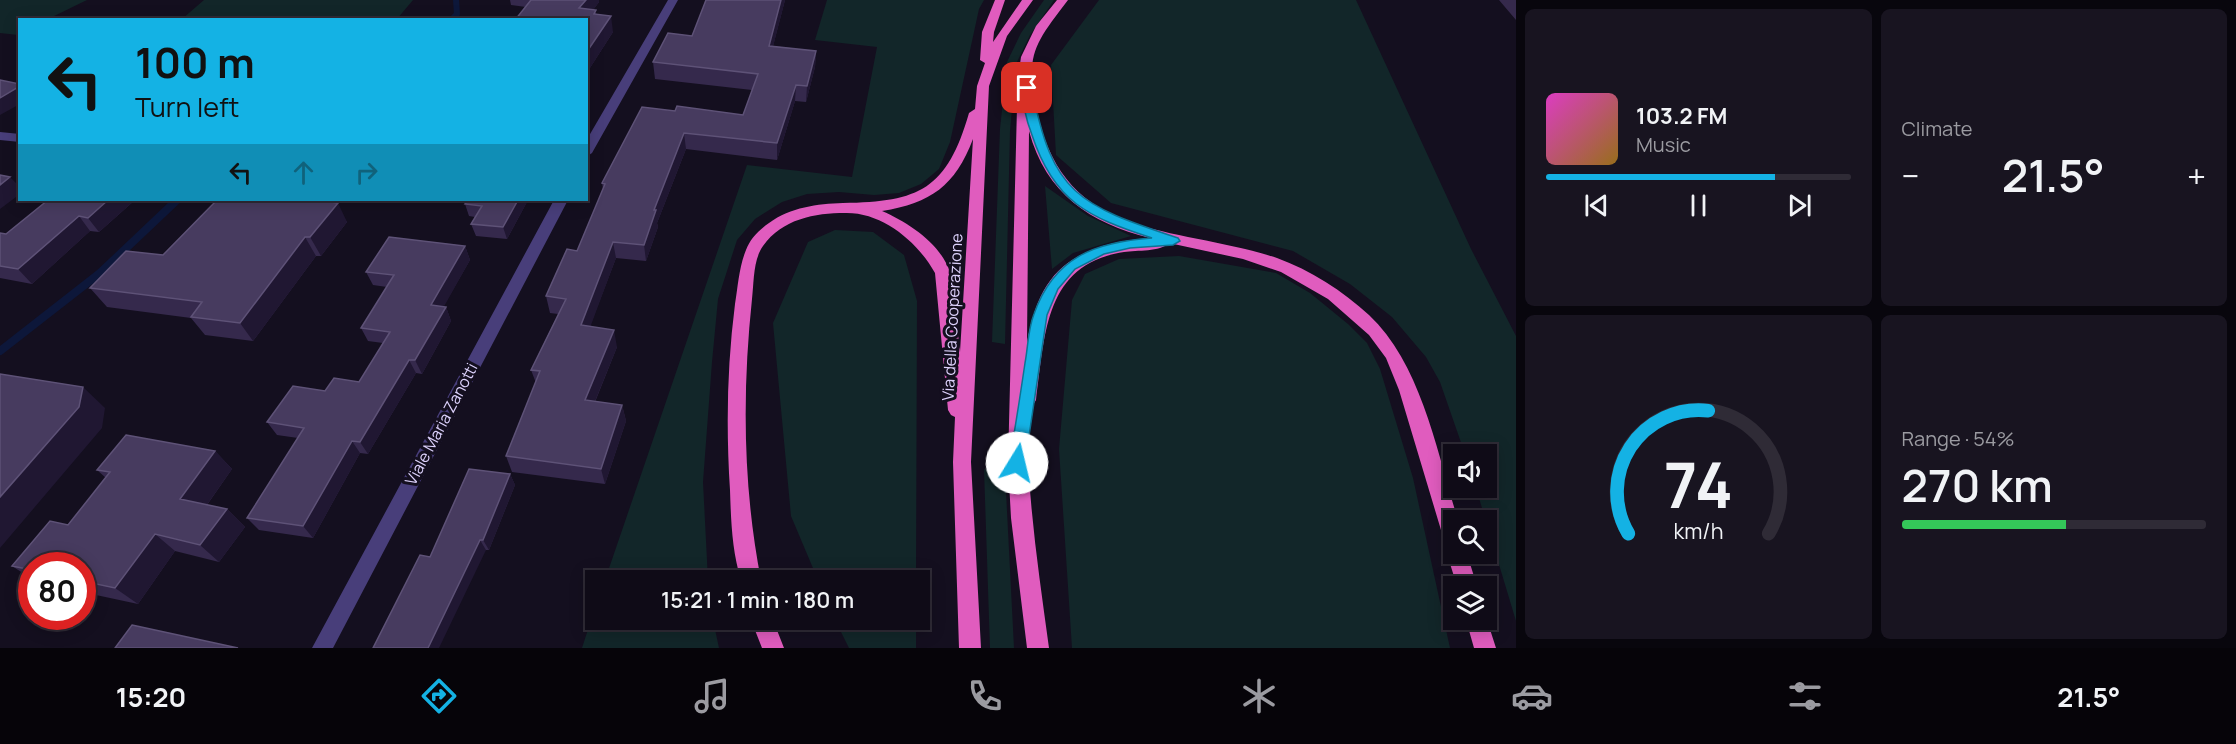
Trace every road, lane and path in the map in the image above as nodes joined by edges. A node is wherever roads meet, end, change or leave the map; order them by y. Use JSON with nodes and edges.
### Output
{"nodes":[{"id":1,"x":673,"y":0,"type":"edge"},
{"id":2,"x":1000,"y":0,"type":"edge"},
{"id":3,"x":1028,"y":0,"type":"edge"},
{"id":4,"x":1063,"y":0,"type":"edge"},
{"id":5,"x":1024,"y":68,"type":"junction"},
{"id":6,"x":984,"y":83,"type":"junction"},
{"id":7,"x":0,"y":136,"type":"edge"},
{"id":8,"x":18,"y":138,"type":"edge"},
{"id":9,"x":588,"y":149,"type":"edge"},
{"id":10,"x":560,"y":201,"type":"edge"},
{"id":11,"x":858,"y":208,"type":"junction"},
{"id":12,"x":1173,"y":241,"type":"junction"},
{"id":13,"x":962,"y":462,"type":"junction"},
{"id":14,"x":1017,"y":463,"type":"junction"},
{"id":15,"x":1445,"y":510,"type":"edge"},
{"id":16,"x":748,"y":570,"type":"edge"},
{"id":17,"x":766,"y":630,"type":"edge"},
{"id":18,"x":1480,"y":630,"type":"edge"},
{"id":19,"x":322,"y":648,"type":"edge"},
{"id":20,"x":773,"y":648,"type":"edge"},
{"id":21,"x":970,"y":648,"type":"edge"},
{"id":22,"x":1038,"y":648,"type":"edge"},
{"id":23,"x":1485,"y":648,"type":"edge"}],
"edges":[{"from":1,"to":9,"type":"street"},
{"from":2,"to":6,"type":"highway"},
{"from":3,"to":6,"type":"highway","name":"Via della Cooperazione"},
{"from":4,"to":5,"type":"highway"},
{"from":5,"to":12,"type":"highway"},
{"from":5,"to":14,"type":"highway"},
{"from":6,"to":11,"type":"highway"},
{"from":6,"to":13,"type":"highway","name":"Via della Cooperazione"},
{"from":7,"to":8,"type":"street"},
{"from":10,"to":19,"type":"street","name":"Viale Maria Zanotti"},
{"from":11,"to":13,"type":"highway"},
{"from":11,"to":16,"type":"highway"},
{"from":12,"to":14,"type":"highway"},
{"from":12,"to":15,"type":"highway"},
{"from":13,"to":21,"type":"highway","name":"Via della Cooperazione"},
{"from":14,"to":22,"type":"highway"},
{"from":17,"to":20,"type":"highway"},
{"from":18,"to":23,"type":"highway"}]}
